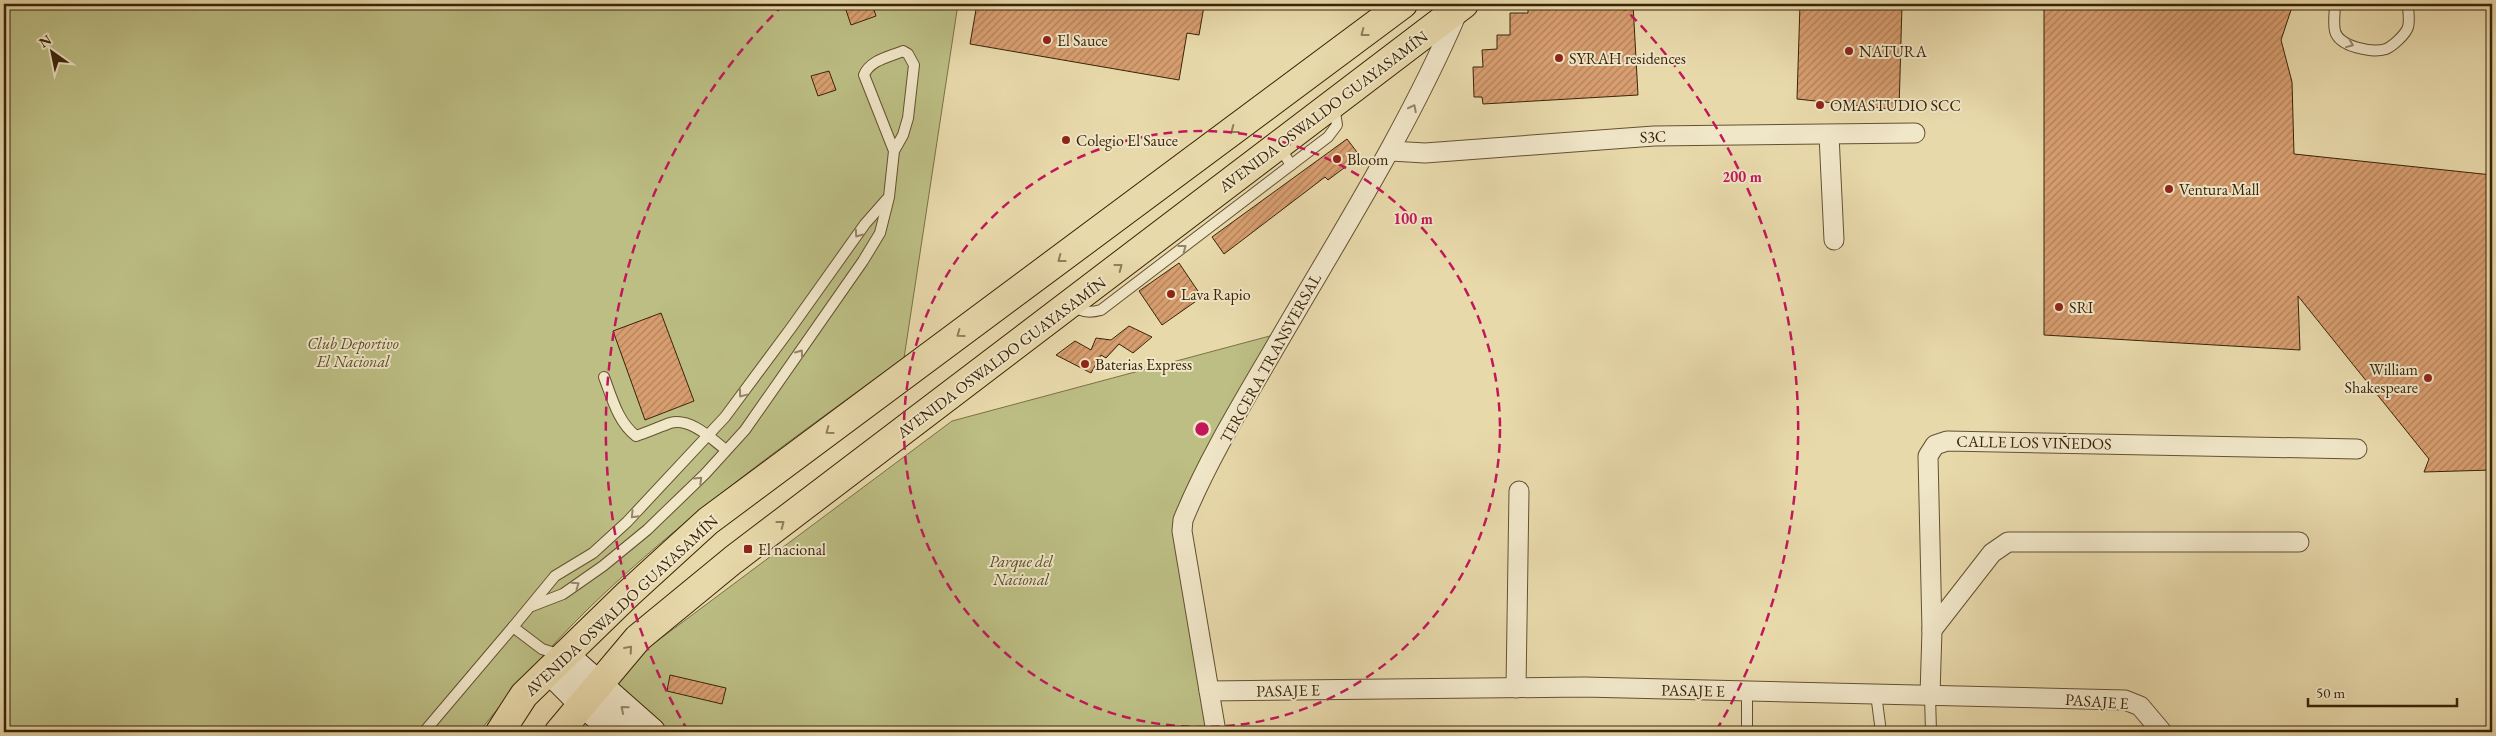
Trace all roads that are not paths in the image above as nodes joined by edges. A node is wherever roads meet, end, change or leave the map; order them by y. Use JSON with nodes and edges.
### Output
{"nodes":[{"id":1,"x":1403,"y":4,"type":"edge"},
{"id":2,"x":2335,"y":4,"type":"edge"},
{"id":3,"x":2408,"y":4,"type":"edge"},
{"id":4,"x":1462,"y":6,"type":"edge"},
{"id":5,"x":1915,"y":133,"type":"dead end"},
{"id":6,"x":1828,"y":134,"type":"junction"},
{"id":7,"x":894,"y":151,"type":"junction"},
{"id":8,"x":1391,"y":151,"type":"junction"},
{"id":9,"x":890,"y":197,"type":"junction"},
{"id":10,"x":1834,"y":240,"type":"dead end"},
{"id":11,"x":604,"y":377,"type":"dead end"},
{"id":12,"x":708,"y":435,"type":"junction"},
{"id":13,"x":2356,"y":449,"type":"dead end"},
{"id":14,"x":726,"y":450,"type":"junction"},
{"id":15,"x":1519,"y":491,"type":"dead end"},
{"id":16,"x":2299,"y":542,"type":"dead end"},
{"id":17,"x":532,"y":606,"type":"junction"},
{"id":18,"x":513,"y":627,"type":"junction"},
{"id":19,"x":1932,"y":630,"type":"junction"},
{"id":20,"x":552,"y":659,"type":"junction"},
{"id":21,"x":1516,"y":688,"type":"junction"},
{"id":22,"x":1210,"y":691,"type":"junction"},
{"id":23,"x":1747,"y":691,"type":"junction"},
{"id":24,"x":589,"y":694,"type":"junction"},
{"id":25,"x":1876,"y":694,"type":"junction"},
{"id":26,"x":1930,"y":695,"type":"junction"},
{"id":27,"x":424,"y":732,"type":"edge"},
{"id":28,"x":500,"y":732,"type":"edge"},
{"id":29,"x":559,"y":732,"type":"edge"},
{"id":30,"x":618,"y":732,"type":"edge"},
{"id":31,"x":651,"y":732,"type":"edge"},
{"id":32,"x":1216,"y":732,"type":"edge"},
{"id":33,"x":1747,"y":732,"type":"edge"},
{"id":34,"x":1881,"y":732,"type":"edge"},
{"id":35,"x":1931,"y":732,"type":"edge"},
{"id":36,"x":2162,"y":732,"type":"edge"}],
"edges":[{"from":1,"to":20,"type":"main road","name":"AVENIDA OSWALDO GUAYASAMÍN","one_way":true},
{"from":2,"to":3,"type":"lane","one_way":true},
{"from":8,"to":4,"type":"street","name":"TERCERA TRANSVERSAL","one_way":true},
{"from":24,"to":4,"type":"main road","name":"AVENIDA OSWALDO GUAYASAMÍN","one_way":true},
{"from":5,"to":6,"type":"street","name":"S3C"},
{"from":6,"to":8,"type":"street","name":"S3C"},
{"from":6,"to":10,"type":"street"},
{"from":7,"to":7,"type":"lane"},
{"from":7,"to":9,"type":"lane"},
{"from":8,"to":22,"type":"street","name":"TERCERA TRANSVERSAL"},
{"from":9,"to":12,"type":"lane","one_way":true},
{"from":14,"to":9,"type":"lane","one_way":true},
{"from":11,"to":12,"type":"lane"},
{"from":12,"to":14,"type":"lane"},
{"from":12,"to":17,"type":"lane","one_way":true},
{"from":13,"to":19,"type":"street","name":"CALLE LOS VIÑEDOS"},
{"from":17,"to":14,"type":"lane","one_way":true},
{"from":15,"to":21,"type":"street"},
{"from":16,"to":19,"type":"street"},
{"from":17,"to":18,"type":"lane"},
{"from":18,"to":20,"type":"lane"},
{"from":18,"to":27,"type":"lane"},
{"from":19,"to":26,"type":"street","name":"CALLE LOS VIÑEDOS"},
{"from":20,"to":24,"type":"main road"},
{"from":20,"to":28,"type":"main road","name":"AVENIDA OSWALDO GUAYASAMÍN"},
{"from":21,"to":22,"type":"street","name":"PASAJE E"},
{"from":21,"to":23,"type":"street","name":"PASAJE E"},
{"from":22,"to":32,"type":"street","name":"TERCERA TRANSVERSAL"},
{"from":23,"to":25,"type":"street","name":"PASAJE E"},
{"from":23,"to":33,"type":"lane"},
{"from":24,"to":29,"type":"main road","name":"AVENIDA OSWALDO GUAYASAMÍN"},
{"from":24,"to":30,"type":"main road"},
{"from":31,"to":24,"type":"main road","one_way":true},
{"from":25,"to":26,"type":"street","name":"PASAJE E"},
{"from":25,"to":34,"type":"lane"},
{"from":26,"to":35,"type":"lane"},
{"from":26,"to":36,"type":"street","name":"PASAJE E"}]}
